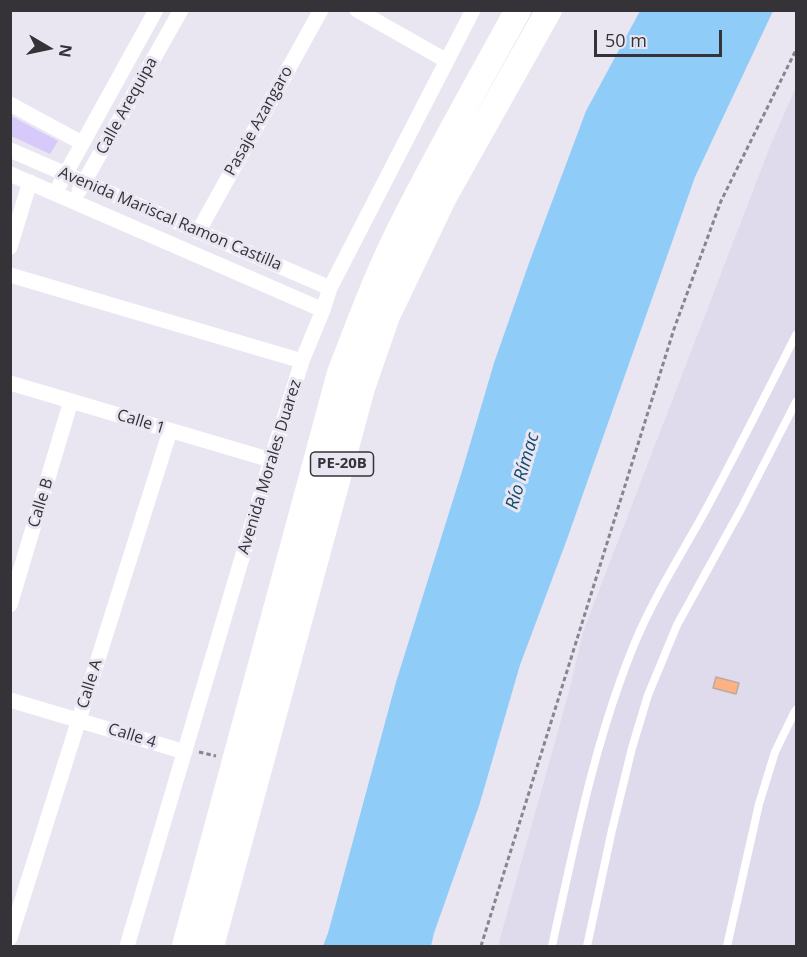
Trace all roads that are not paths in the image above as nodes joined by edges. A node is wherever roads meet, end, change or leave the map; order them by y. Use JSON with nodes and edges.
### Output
{"nodes":[{"id":1,"x":156,"y":10,"type":"edge"},
{"id":2,"x":181,"y":10,"type":"edge"},
{"id":3,"x":321,"y":10,"type":"edge"},
{"id":4,"x":357,"y":10,"type":"edge"},
{"id":5,"x":473,"y":10,"type":"edge"},
{"id":6,"x":518,"y":10,"type":"edge"},
{"id":7,"x":549,"y":10,"type":"edge"},
{"id":8,"x":447,"y":61,"type":"junction"},
{"id":9,"x":10,"y":104,"type":"edge"},
{"id":10,"x":82,"y":143,"type":"junction"},
{"id":11,"x":10,"y":150,"type":"edge"},
{"id":12,"x":10,"y":174,"type":"edge"},
{"id":13,"x":65,"y":174,"type":"junction"},
{"id":14,"x":30,"y":182,"type":"junction"},
{"id":15,"x":83,"y":183,"type":"junction"},
{"id":16,"x":55,"y":193,"type":"junction"},
{"id":17,"x":73,"y":202,"type":"junction"},
{"id":18,"x":198,"y":232,"type":"junction"},
{"id":19,"x":10,"y":248,"type":"edge"},
{"id":20,"x":10,"y":275,"type":"edge"},
{"id":21,"x":330,"y":288,"type":"junction"},
{"id":22,"x":323,"y":310,"type":"junction"},
{"id":23,"x":796,"y":335,"type":"edge"},
{"id":24,"x":302,"y":361,"type":"junction"},
{"id":25,"x":10,"y":383,"type":"edge"},
{"id":26,"x":71,"y":401,"type":"junction"},
{"id":27,"x":796,"y":402,"type":"edge"},
{"id":28,"x":170,"y":430,"type":"junction"},
{"id":29,"x":271,"y":460,"type":"junction"},
{"id":30,"x":10,"y":605,"type":"edge"},
{"id":31,"x":10,"y":700,"type":"edge"},
{"id":32,"x":796,"y":710,"type":"edge"},
{"id":33,"x":79,"y":720,"type":"junction"},
{"id":34,"x":186,"y":750,"type":"junction"},
{"id":35,"x":10,"y":938,"type":"edge"},
{"id":36,"x":127,"y":946,"type":"edge"},
{"id":37,"x":185,"y":946,"type":"edge"},
{"id":38,"x":211,"y":946,"type":"edge"},
{"id":39,"x":552,"y":946,"type":"edge"},
{"id":40,"x":586,"y":946,"type":"edge"},
{"id":41,"x":727,"y":946,"type":"edge"}],
"edges":[{"from":1,"to":10,"type":"street","name":"Calle Arequipa"},
{"from":2,"to":15,"type":"street","name":"Calle Arequipa"},
{"from":3,"to":18,"type":"street","name":"Pasaje Azangaro"},
{"from":4,"to":8,"type":"street"},
{"from":5,"to":8,"type":"street","name":"Avenida Morales Duarez"},
{"from":6,"to":37,"type":"highway","number":"PE-20B"},
{"from":7,"to":38,"type":"highway","number":"PE-20B"},
{"from":8,"to":21,"type":"street","name":"Avenida Morales Duarez"},
{"from":9,"to":10,"type":"street"},
{"from":10,"to":13,"type":"street","name":"Calle Arequipa"},
{"from":11,"to":13,"type":"street","name":"Avenida Mariscal Ramon Castilla"},
{"from":12,"to":14,"type":"street","name":"Avenida Mariscal Ramon Castilla"},
{"from":13,"to":15,"type":"street","name":"Avenida Mariscal Ramon Castilla"},
{"from":13,"to":16,"type":"street","name":"Calle Arequipa"},
{"from":14,"to":16,"type":"street","name":"Avenida Mariscal Ramon Castilla"},
{"from":14,"to":19,"type":"street"},
{"from":15,"to":17,"type":"street","name":"Calle Arequipa"},
{"from":15,"to":18,"type":"street","name":"Avenida Mariscal Ramon Castilla"},
{"from":16,"to":17,"type":"street","name":"Avenida Mariscal Ramon Castilla"},
{"from":17,"to":22,"type":"street","name":"Avenida Mariscal Ramon Castilla"},
{"from":18,"to":21,"type":"street","name":"Avenida Mariscal Ramon Castilla"},
{"from":20,"to":24,"type":"street"},
{"from":21,"to":22,"type":"street","name":"Avenida Morales Duarez"},
{"from":22,"to":24,"type":"street","name":"Avenida Morales Duarez"},
{"from":23,"to":39,"type":"lane"},
{"from":24,"to":29,"type":"street","name":"Avenida Morales Duarez"},
{"from":25,"to":26,"type":"street","name":"Calle 1"},
{"from":26,"to":28,"type":"street","name":"Calle 1"},
{"from":26,"to":30,"type":"street","name":"Calle B"},
{"from":27,"to":40,"type":"lane"},
{"from":28,"to":29,"type":"street","name":"Calle 1"},
{"from":28,"to":33,"type":"street","name":"Calle A"},
{"from":29,"to":34,"type":"street","name":"Avenida Morales Duarez"},
{"from":31,"to":33,"type":"street","name":"Calle 4"},
{"from":32,"to":41,"type":"lane"},
{"from":33,"to":34,"type":"street","name":"Calle 4"},
{"from":33,"to":35,"type":"street","name":"Calle A"},
{"from":34,"to":36,"type":"street","name":"Avenida Morales Duarez"}]}
